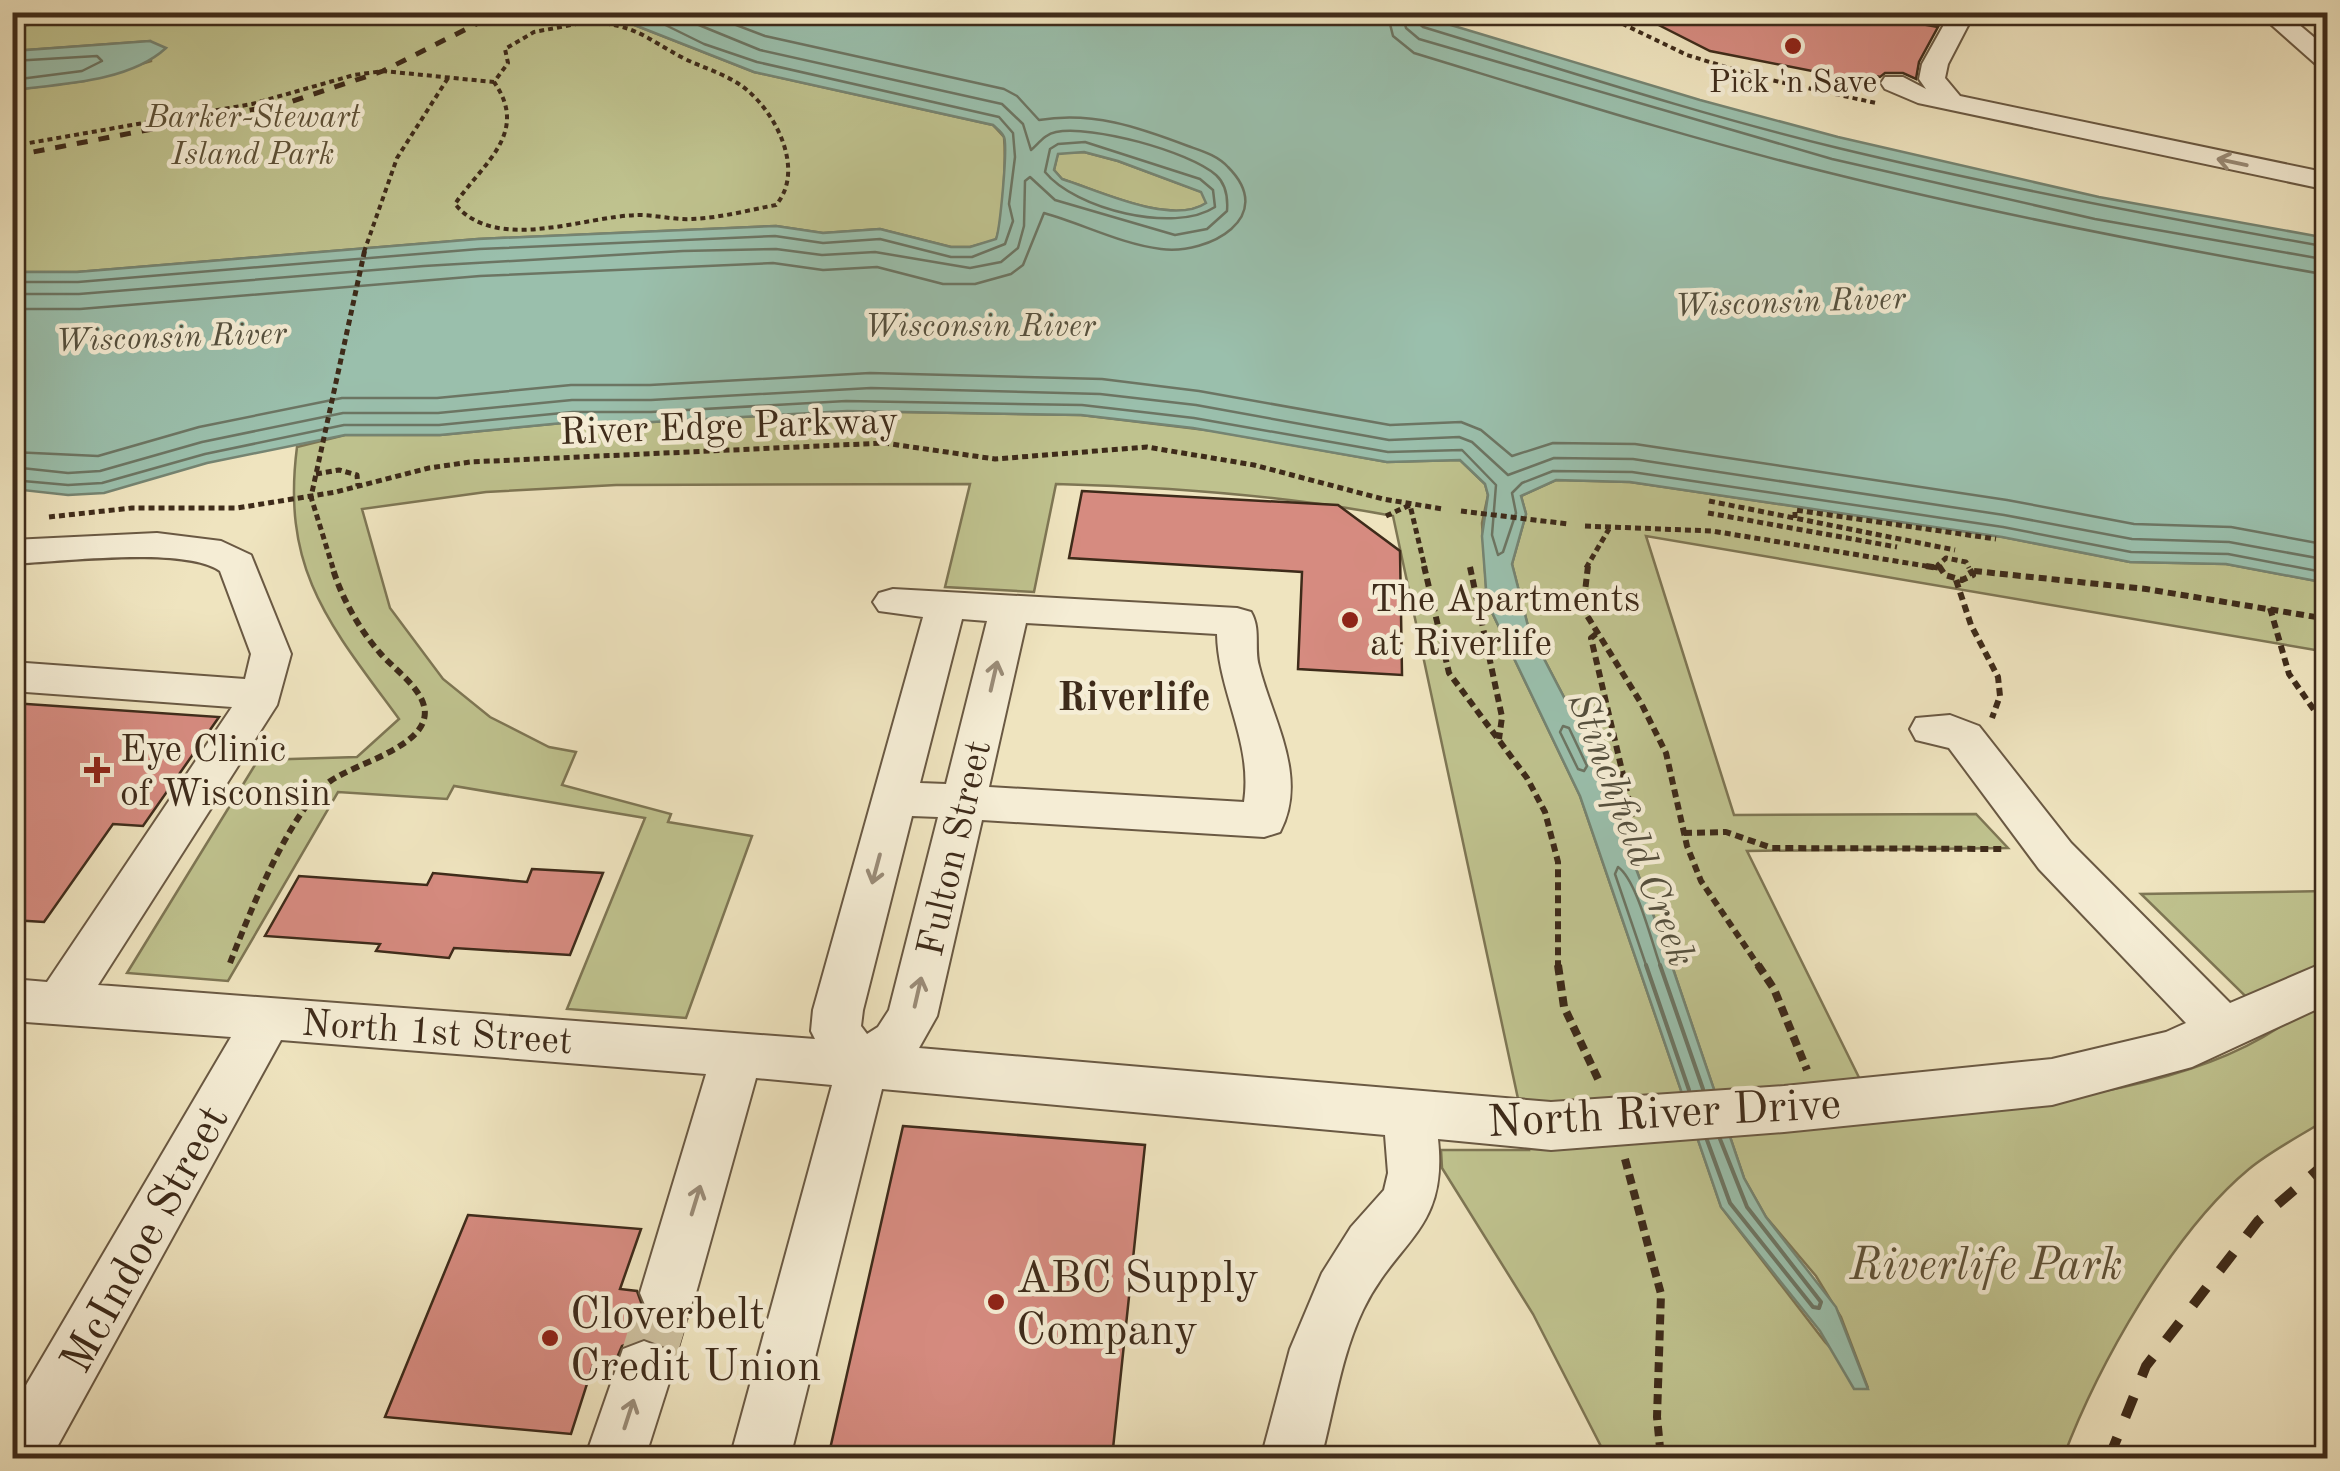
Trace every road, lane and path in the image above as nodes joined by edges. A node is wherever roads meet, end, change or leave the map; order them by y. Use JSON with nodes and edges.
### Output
{"nodes":[{"id":1,"x":1962,"y":12,"type":"edge"},
{"id":2,"x":2268,"y":12,"type":"edge"},
{"id":3,"x":2328,"y":62,"type":"edge"},
{"id":4,"x":448,"y":78,"type":"junction"},
{"id":5,"x":494,"y":82,"type":"junction"},
{"id":6,"x":1894,"y":84,"type":"dead end"},
{"id":7,"x":1950,"y":102,"type":"junction"},
{"id":8,"x":12,"y":146,"type":"edge"},
{"id":9,"x":2328,"y":182,"type":"edge"},
{"id":10,"x":316,"y":474,"type":"junction"},
{"id":11,"x":358,"y":486,"type":"junction"},
{"id":12,"x":311,"y":496,"type":"junction"},
{"id":13,"x":1709,"y":502,"type":"dead end"},
{"id":14,"x":1410,"y":505,"type":"junction"},
{"id":15,"x":1444,"y":509,"type":"dead end"},
{"id":16,"x":1461,"y":512,"type":"dead end"},
{"id":17,"x":1708,"y":512,"type":"dead end"},
{"id":18,"x":1386,"y":516,"type":"dead end"},
{"id":19,"x":42,"y":517,"type":"dead end"},
{"id":20,"x":1795,"y":518,"type":"junction"},
{"id":21,"x":1568,"y":524,"type":"dead end"},
{"id":22,"x":1585,"y":526,"type":"dead end"},
{"id":23,"x":1781,"y":526,"type":"junction"},
{"id":24,"x":1609,"y":529,"type":"junction"},
{"id":25,"x":1953,"y":535,"type":"junction"},
{"id":26,"x":1852,"y":538,"type":"junction"},
{"id":27,"x":1996,"y":539,"type":"dead end"},
{"id":28,"x":1780,"y":544,"type":"junction"},
{"id":29,"x":1897,"y":546,"type":"dead end"},
{"id":30,"x":12,"y":552,"type":"edge"},
{"id":31,"x":1955,"y":554,"type":"junction"},
{"id":32,"x":1854,"y":557,"type":"junction"},
{"id":33,"x":1470,"y":567,"type":"dead end"},
{"id":34,"x":1938,"y":568,"type":"junction"},
{"id":35,"x":1974,"y":572,"type":"junction"},
{"id":36,"x":1956,"y":580,"type":"junction"},
{"id":37,"x":893,"y":602,"type":"dead end"},
{"id":38,"x":946,"y":605,"type":"junction"},
{"id":39,"x":2270,"y":608,"type":"junction"},
{"id":40,"x":1010,"y":609,"type":"junction"},
{"id":41,"x":2328,"y":618,"type":"edge"},
{"id":42,"x":1596,"y":634,"type":"junction"},
{"id":43,"x":12,"y":676,"type":"edge"},
{"id":44,"x":262,"y":695,"type":"junction"},
{"id":45,"x":2328,"y":730,"type":"edge"},
{"id":46,"x":1946,"y":731,"type":"joint"},
{"id":47,"x":1498,"y":740,"type":"junction"},
{"id":48,"x":895,"y":798,"type":"junction"},
{"id":49,"x":964,"y":802,"type":"junction"},
{"id":50,"x":1684,"y":832,"type":"junction"},
{"id":51,"x":1656,"y":836,"type":"dead end"},
{"id":52,"x":2010,"y":849,"type":"dead end"},
{"id":53,"x":230,"y":963,"type":"dead end"},
{"id":54,"x":2328,"y":981,"type":"edge"},
{"id":55,"x":36,"y":1002,"type":"edge"},
{"id":56,"x":268,"y":1018,"type":"junction"},
{"id":57,"x":2224,"y":1030,"type":"junction"},
{"id":58,"x":737,"y":1056,"type":"junction"},
{"id":59,"x":862,"y":1067,"type":"junction"},
{"id":60,"x":1602,"y":1088,"type":"dead end"},
{"id":61,"x":1796,"y":1090,"type":"junction"},
{"id":62,"x":1410,"y":1116,"type":"junction"},
{"id":63,"x":1634,"y":1134,"type":"junction"},
{"id":64,"x":668,"y":1293,"type":"tunnel mouth"},
{"id":65,"x":644,"y":1370,"type":"tunnel mouth"},
{"id":66,"x":18,"y":1458,"type":"edge"},
{"id":67,"x":615,"y":1458,"type":"edge"},
{"id":68,"x":760,"y":1458,"type":"edge"},
{"id":69,"x":1291,"y":1458,"type":"edge"},
{"id":70,"x":1660,"y":1458,"type":"edge"},
{"id":71,"x":1696,"y":1458,"type":"edge"},
{"id":72,"x":1725,"y":1458,"type":"edge"}],
"edges":[{"from":1,"to":7,"type":"street"},
{"from":2,"to":3,"type":"street"},
{"from":4,"to":5,"type":"path"},
{"from":4,"to":8,"type":"path"},
{"from":4,"to":10,"type":"path"},
{"from":5,"to":5,"type":"path"},
{"from":6,"to":7,"type":"street"},
{"from":9,"to":7,"type":"street","one_way":true},
{"from":10,"to":11,"type":"path"},
{"from":10,"to":12,"type":"path"},
{"from":11,"to":12,"type":"path","name":"River Edge Parkway"},
{"from":11,"to":14,"type":"path","name":"River Edge Parkway"},
{"from":12,"to":19,"type":"path","name":"River Edge Parkway"},
{"from":12,"to":53,"type":"path"},
{"from":13,"to":20,"type":"path"},
{"from":14,"to":15,"type":"path","name":"River Edge Parkway"},
{"from":14,"to":18,"type":"path"},
{"from":14,"to":47,"type":"path"},
{"from":16,"to":21,"type":"path"},
{"from":17,"to":23,"type":"path"},
{"from":20,"to":25,"type":"path"},
{"from":20,"to":31,"type":"path"},
{"from":22,"to":24,"type":"path"},
{"from":23,"to":26,"type":"path"},
{"from":23,"to":28,"type":"path"},
{"from":24,"to":28,"type":"path"},
{"from":24,"to":42,"type":"path"},
{"from":25,"to":27,"type":"path"},
{"from":25,"to":31,"type":"path"},
{"from":26,"to":29,"type":"path"},
{"from":26,"to":32,"type":"path"},
{"from":28,"to":32,"type":"path"},
{"from":30,"to":44,"type":"street"},
{"from":31,"to":34,"type":"path"},
{"from":31,"to":35,"type":"path"},
{"from":32,"to":34,"type":"path"},
{"from":33,"to":47,"type":"path"},
{"from":34,"to":36,"type":"path"},
{"from":35,"to":36,"type":"path"},
{"from":35,"to":39,"type":"path"},
{"from":36,"to":46,"type":"path"},
{"from":37,"to":38,"type":"street"},
{"from":38,"to":40,"type":"street"},
{"from":38,"to":48,"type":"street","name":"Fulton Street"},
{"from":39,"to":41,"type":"path"},
{"from":39,"to":45,"type":"path"},
{"from":49,"to":40,"type":"street","name":"Fulton Street","one_way":true},
{"from":40,"to":49,"type":"street"},
{"from":42,"to":50,"type":"path"},
{"from":42,"to":51,"type":"path"},
{"from":43,"to":44,"type":"street"},
{"from":44,"to":55,"type":"street"},
{"from":46,"to":57,"type":"street"},
{"from":47,"to":60,"type":"path"},
{"from":48,"to":49,"type":"street"},
{"from":48,"to":59,"type":"street","name":"Fulton Street","one_way":true},
{"from":59,"to":49,"type":"street","name":"Fulton Street","one_way":true},
{"from":50,"to":52,"type":"path"},
{"from":50,"to":61,"type":"path"},
{"from":54,"to":57,"type":"street","name":"North River Drive"},
{"from":55,"to":56,"type":"street","name":"North 1st Street"},
{"from":56,"to":58,"type":"street","name":"North 1st Street"},
{"from":56,"to":66,"type":"street","name":"McIndoe Street"},
{"from":57,"to":61,"type":"street","name":"North River Drive"},
{"from":58,"to":59,"type":"street","name":"North 1st Street"},
{"from":64,"to":58,"type":"street","one_way":true},
{"from":59,"to":62,"type":"street","name":"North River Drive"},
{"from":59,"to":68,"type":"street"},
{"from":61,"to":63,"type":"street","name":"North River Drive"},
{"from":62,"to":63,"type":"street","name":"North River Drive"},
{"from":62,"to":69,"type":"street"},
{"from":63,"to":70,"type":"path"},
{"from":67,"to":65,"type":"street","one_way":true},
{"from":71,"to":72,"type":"path"}]}
